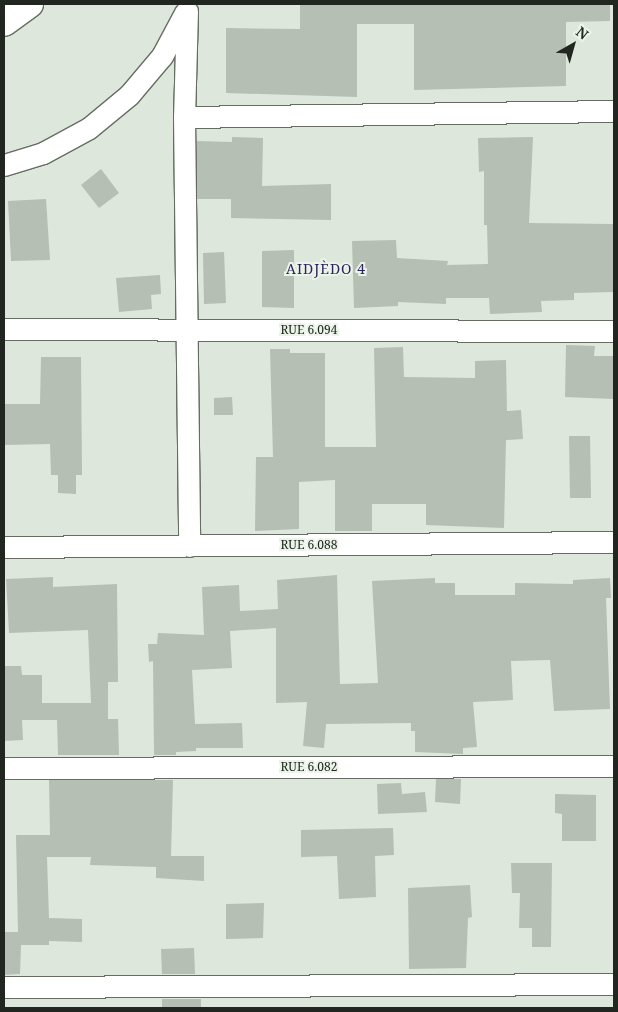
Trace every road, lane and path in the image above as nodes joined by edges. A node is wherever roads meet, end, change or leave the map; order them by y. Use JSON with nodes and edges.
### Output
{"nodes":[{"id":1,"x":29,"y":4,"type":"edge"},
{"id":2,"x":188,"y":7,"type":"edge"},
{"id":3,"x":4,"y":22,"type":"edge"},
{"id":4,"x":614,"y":111,"type":"edge"},
{"id":5,"x":184,"y":117,"type":"junction"},
{"id":6,"x":4,"y":165,"type":"edge"},
{"id":7,"x":4,"y":329,"type":"edge"},
{"id":8,"x":185,"y":330,"type":"junction"},
{"id":9,"x":614,"y":331,"type":"edge"},
{"id":10,"x":614,"y":542,"type":"edge"},
{"id":11,"x":189,"y":546,"type":"junction"},
{"id":12,"x":4,"y":547,"type":"edge"},
{"id":13,"x":614,"y":766,"type":"edge"},
{"id":14,"x":4,"y":768,"type":"edge"},
{"id":15,"x":614,"y":984,"type":"edge"},
{"id":16,"x":4,"y":987,"type":"edge"}],
"edges":[{"from":1,"to":3,"type":"main road"},
{"from":2,"to":5,"type":"street"},
{"from":2,"to":6,"type":"street"},
{"from":4,"to":5,"type":"street"},
{"from":5,"to":8,"type":"street"},
{"from":7,"to":8,"type":"street","name":"RUE 6.094"},
{"from":8,"to":9,"type":"street","name":"RUE 6.094"},
{"from":8,"to":11,"type":"street"},
{"from":10,"to":11,"type":"street","name":"RUE 6.088"},
{"from":11,"to":12,"type":"street","name":"RUE 6.088"},
{"from":13,"to":14,"type":"street","name":"RUE 6.082"},
{"from":15,"to":16,"type":"street"}]}
